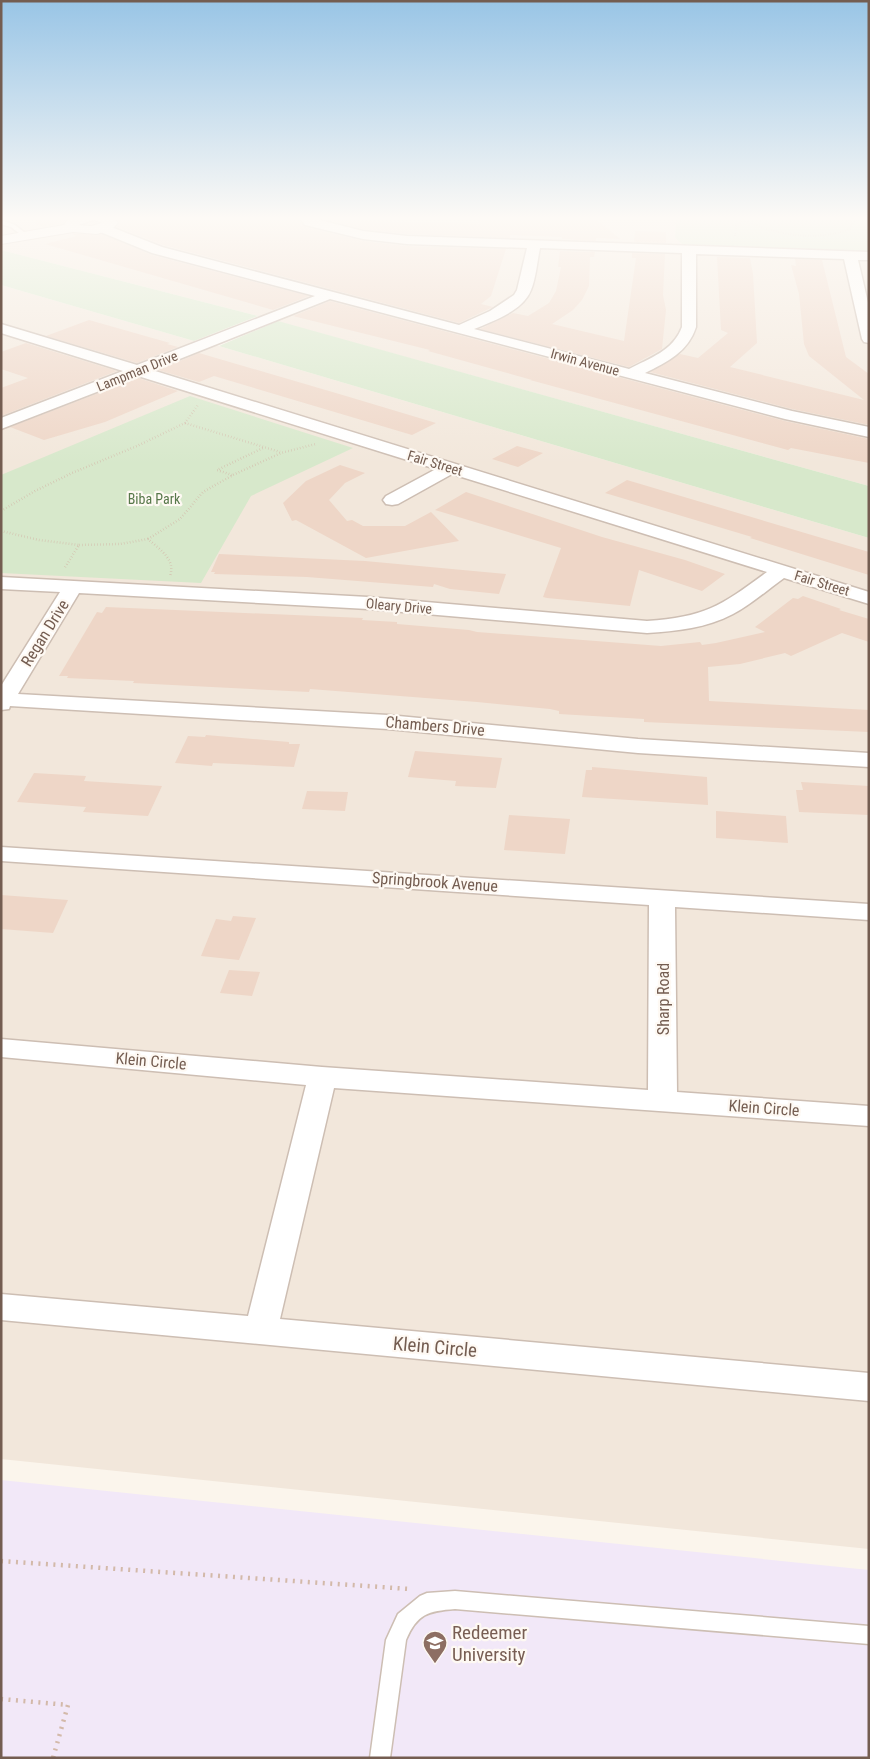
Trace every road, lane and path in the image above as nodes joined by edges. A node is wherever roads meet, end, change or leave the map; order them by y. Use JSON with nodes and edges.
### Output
{"nodes":[{"id":1,"x":316,"y":300,"type":"edge"},
{"id":2,"x":349,"y":300,"type":"edge"},
{"id":3,"x":516,"y":300,"type":"edge"},
{"id":4,"x":689,"y":300,"type":"edge"},
{"id":5,"x":860,"y":300,"type":"edge"},
{"id":6,"x":461,"y":329,"type":"junction"},
{"id":7,"x":5,"y":331,"type":"edge"},
{"id":8,"x":869,"y":340,"type":"edge"},
{"id":9,"x":138,"y":371,"type":"junction"},
{"id":10,"x":631,"y":374,"type":"junction"},
{"id":11,"x":198,"y":403,"type":"dead end"},
{"id":12,"x":185,"y":422,"type":"junction"},
{"id":13,"x":1,"y":424,"type":"edge"},
{"id":14,"x":869,"y":432,"type":"edge"},
{"id":15,"x":324,"y":441,"type":"dead end"},
{"id":16,"x":264,"y":448,"type":"junction"},
{"id":17,"x":281,"y":452,"type":"junction"},
{"id":18,"x":450,"y":468,"type":"junction"},
{"id":19,"x":233,"y":475,"type":"junction"},
{"id":20,"x":392,"y":500,"type":"dead end"},
{"id":21,"x":1,"y":511,"type":"edge"},
{"id":22,"x":1,"y":531,"type":"edge"},
{"id":23,"x":148,"y":539,"type":"junction"},
{"id":24,"x":79,"y":545,"type":"junction"},
{"id":25,"x":781,"y":571,"type":"junction"},
{"id":26,"x":167,"y":581,"type":"dead end"},
{"id":27,"x":66,"y":582,"type":"junction"},
{"id":28,"x":1,"y":583,"type":"edge"},
{"id":29,"x":869,"y":598,"type":"edge"},
{"id":30,"x":2,"y":701,"type":"edge"},
{"id":31,"x":869,"y":760,"type":"edge"},
{"id":32,"x":1,"y":854,"type":"edge"},
{"id":33,"x":662,"y":897,"type":"junction"},
{"id":34,"x":869,"y":912,"type":"edge"},
{"id":35,"x":1,"y":1048,"type":"edge"},
{"id":36,"x":322,"y":1077,"type":"junction"},
{"id":37,"x":663,"y":1101,"type":"junction"},
{"id":38,"x":869,"y":1116,"type":"edge"},
{"id":39,"x":1,"y":1307,"type":"edge"},
{"id":40,"x":261,"y":1331,"type":"junction"},
{"id":41,"x":869,"y":1387,"type":"edge"},
{"id":42,"x":869,"y":1635,"type":"edge"},
{"id":43,"x":1,"y":1699,"type":"edge"},
{"id":44,"x":53,"y":1758,"type":"edge"},
{"id":45,"x":380,"y":1758,"type":"edge"}],
"edges":[{"from":1,"to":9,"type":"street","name":"Lampman Drive"},
{"from":2,"to":6,"type":"street","name":"Irwin Avenue"},
{"from":3,"to":6,"type":"street"},
{"from":4,"to":10,"type":"street"},
{"from":5,"to":8,"type":"street"},
{"from":6,"to":10,"type":"street","name":"Irwin Avenue"},
{"from":7,"to":9,"type":"street","name":"Fair Street"},
{"from":9,"to":13,"type":"street","name":"Lampman Drive"},
{"from":9,"to":18,"type":"street","name":"Fair Street"},
{"from":10,"to":14,"type":"street","name":"Irwin Avenue"},
{"from":11,"to":12,"type":"path"},
{"from":12,"to":16,"type":"path"},
{"from":12,"to":21,"type":"path"},
{"from":15,"to":17,"type":"path"},
{"from":16,"to":17,"type":"path"},
{"from":16,"to":19,"type":"path"},
{"from":17,"to":19,"type":"path"},
{"from":18,"to":20,"type":"street"},
{"from":18,"to":25,"type":"street","name":"Fair Street"},
{"from":19,"to":23,"type":"path"},
{"from":22,"to":24,"type":"path"},
{"from":23,"to":24,"type":"path"},
{"from":23,"to":26,"type":"path"},
{"from":24,"to":27,"type":"path"},
{"from":25,"to":27,"type":"street","name":"Oleary Drive"},
{"from":25,"to":29,"type":"street","name":"Fair Street"},
{"from":27,"to":28,"type":"street","name":"Oleary Drive"},
{"from":27,"to":30,"type":"street","name":"Regan Drive"},
{"from":30,"to":31,"type":"street","name":"Chambers Drive"},
{"from":32,"to":33,"type":"street","name":"Springbrook Avenue"},
{"from":33,"to":34,"type":"street","name":"Springbrook Avenue"},
{"from":33,"to":37,"type":"street","name":"Sharp Road"},
{"from":35,"to":36,"type":"street","name":"Klein Circle"},
{"from":36,"to":37,"type":"street","name":"Klein Circle"},
{"from":36,"to":40,"type":"street"},
{"from":37,"to":38,"type":"street","name":"Klein Circle"},
{"from":39,"to":40,"type":"street","name":"Klein Circle"},
{"from":40,"to":41,"type":"street","name":"Klein Circle"},
{"from":42,"to":45,"type":"lane"},
{"from":43,"to":44,"type":"path"}]}
